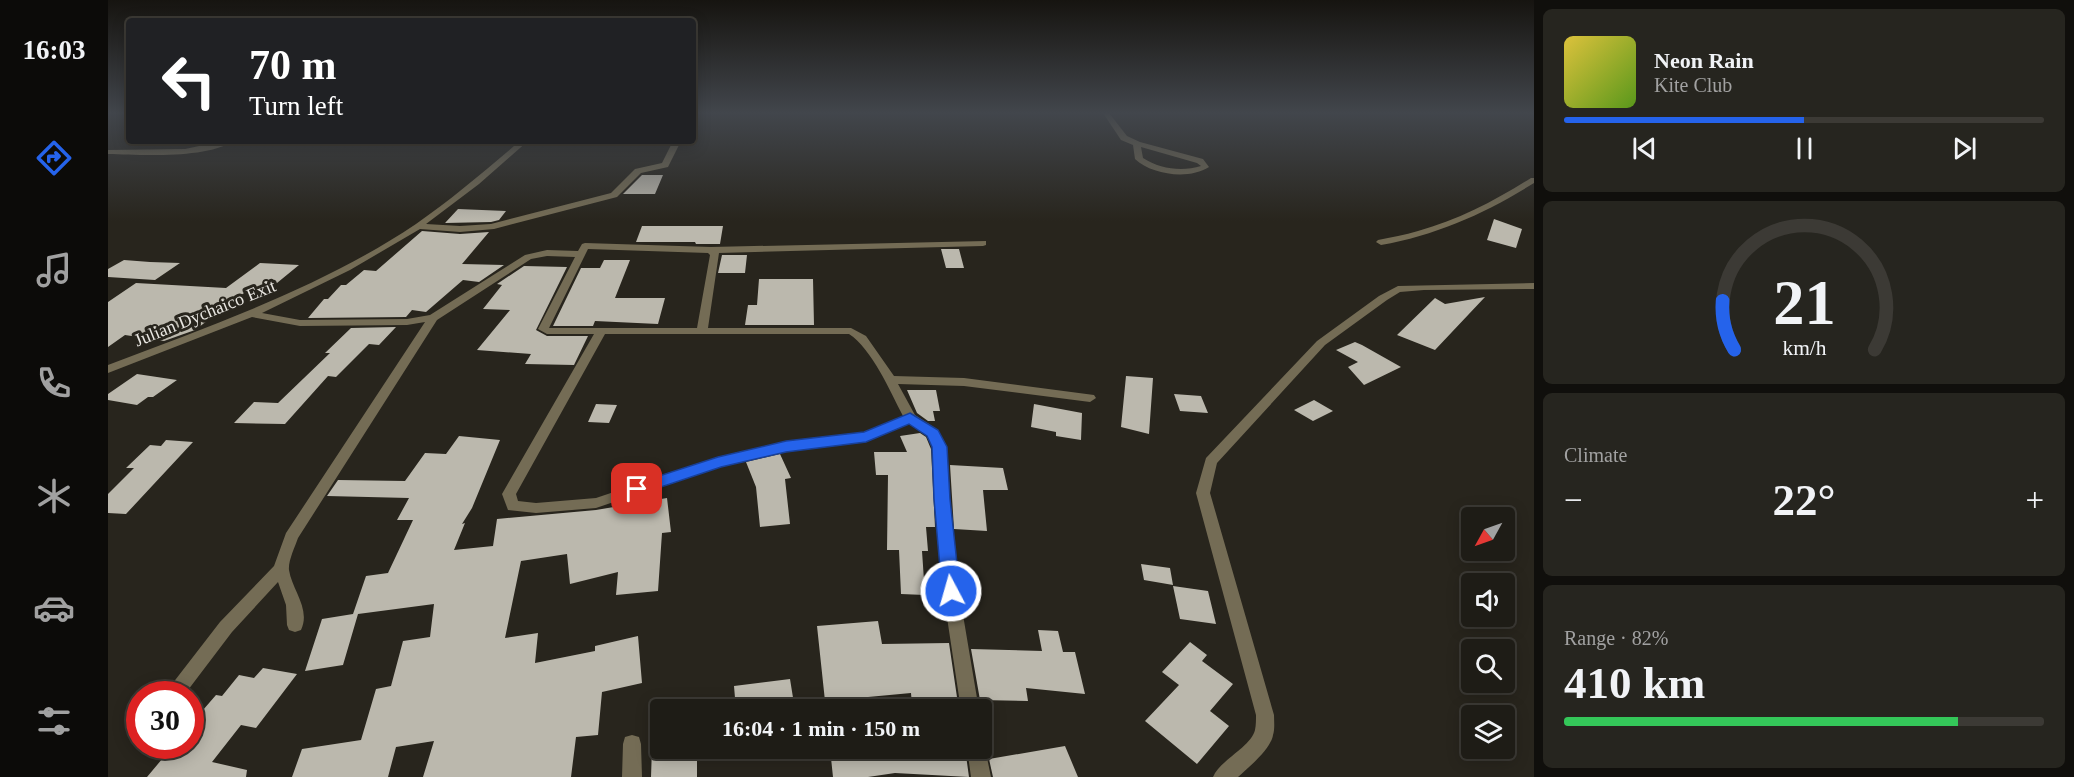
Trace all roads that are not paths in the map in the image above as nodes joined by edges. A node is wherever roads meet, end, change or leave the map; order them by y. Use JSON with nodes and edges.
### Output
{"nodes":[{"id":1,"x":199,"y":149,"type":"edge"},
{"id":2,"x":514,"y":149,"type":"edge"},
{"id":3,"x":673,"y":149,"type":"edge"},
{"id":4,"x":1138,"y":149,"type":"edge"},
{"id":5,"x":1158,"y":149,"type":"edge"},
{"id":6,"x":108,"y":152,"type":"edge"},
{"id":7,"x":1534,"y":180,"type":"edge"},
{"id":8,"x":418,"y":225,"type":"junction"},
{"id":9,"x":1381,"y":242,"type":"dead end"},
{"id":10,"x":983,"y":243,"type":"dead end"},
{"id":11,"x":711,"y":250,"type":"junction"},
{"id":12,"x":582,"y":254,"type":"junction"},
{"id":13,"x":1534,"y":286,"type":"edge"},
{"id":14,"x":251,"y":314,"type":"junction"},
{"id":15,"x":433,"y":318,"type":"junction"},
{"id":16,"x":702,"y":330,"type":"junction"},
{"id":17,"x":601,"y":331,"type":"junction"},
{"id":18,"x":108,"y":369,"type":"edge"},
{"id":19,"x":890,"y":380,"type":"junction"},
{"id":20,"x":1090,"y":398,"type":"dead end"},
{"id":21,"x":910,"y":418,"type":"junction"},
{"id":22,"x":281,"y":569,"type":"junction"},
{"id":23,"x":294,"y":624,"type":"dead end"},
{"id":24,"x":186,"y":681,"type":"edge"},
{"id":25,"x":968,"y":699,"type":"edge"},
{"id":26,"x":632,"y":744,"type":"dead end"},
{"id":27,"x":978,"y":759,"type":"edge"},
{"id":28,"x":632,"y":777,"type":"edge"},
{"id":29,"x":981,"y":777,"type":"edge"},
{"id":30,"x":1223,"y":777,"type":"edge"}],
"edges":[{"from":1,"to":6,"type":"street"},
{"from":2,"to":8,"type":"street","name":"Julian Dychaico Exit"},
{"from":3,"to":8,"type":"street"},
{"from":4,"to":5,"type":"street"},
{"from":7,"to":9,"type":"street"},
{"from":8,"to":14,"type":"street","name":"Julian Dychaico Exit"},
{"from":10,"to":11,"type":"street"},
{"from":11,"to":12,"type":"street"},
{"from":11,"to":16,"type":"street"},
{"from":12,"to":15,"type":"street"},
{"from":12,"to":17,"type":"street"},
{"from":13,"to":30,"type":"street"},
{"from":14,"to":15,"type":"street"},
{"from":14,"to":18,"type":"street","name":"Julian Dychaico Exit"},
{"from":15,"to":22,"type":"street"},
{"from":16,"to":17,"type":"street"},
{"from":16,"to":19,"type":"street"},
{"from":17,"to":21,"type":"street"},
{"from":19,"to":20,"type":"street"},
{"from":19,"to":21,"type":"street"},
{"from":21,"to":25,"type":"street"},
{"from":22,"to":23,"type":"street"},
{"from":22,"to":24,"type":"street"},
{"from":26,"to":28,"type":"street"},
{"from":27,"to":29,"type":"street"}]}
